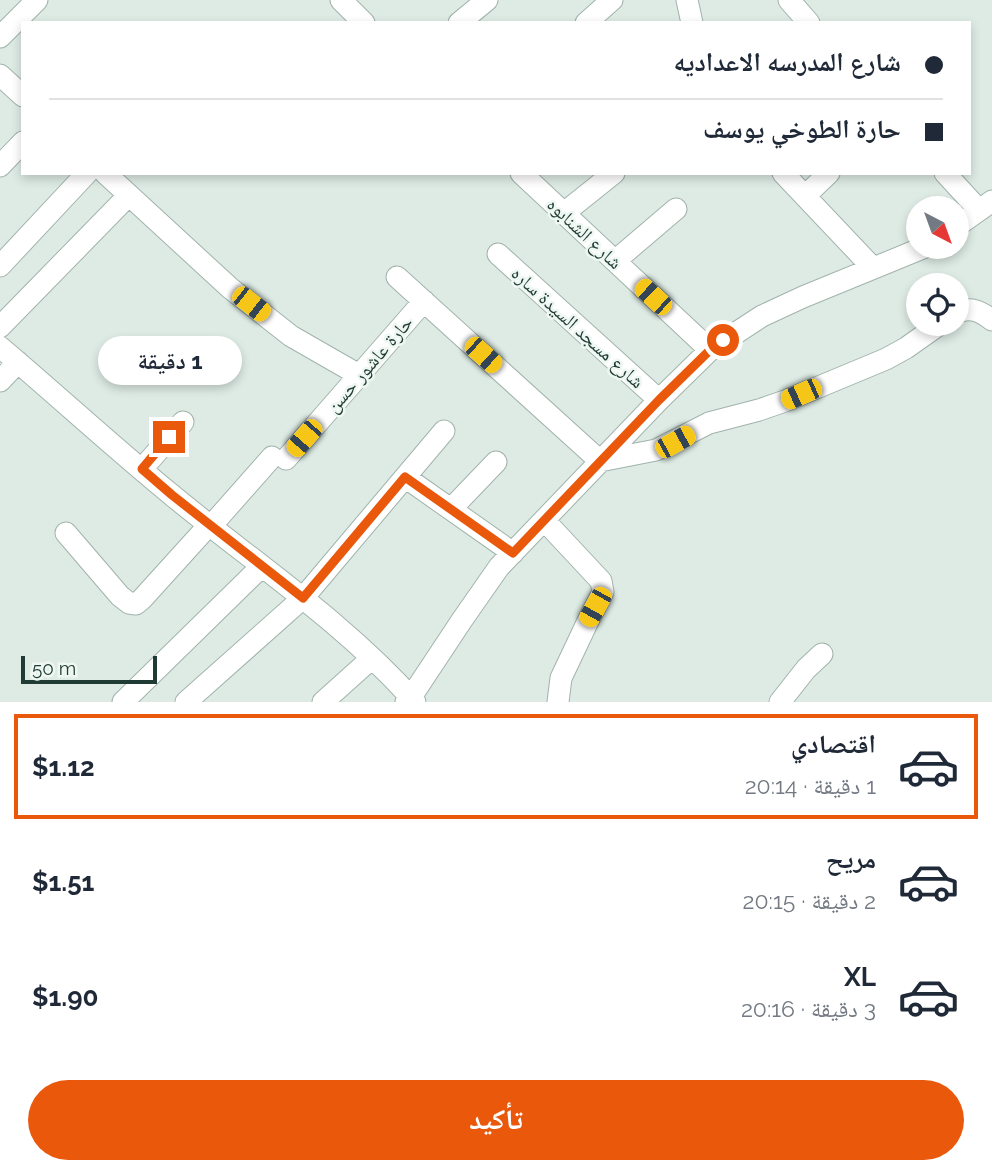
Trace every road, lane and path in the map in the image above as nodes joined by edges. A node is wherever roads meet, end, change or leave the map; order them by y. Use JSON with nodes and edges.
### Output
{"nodes":[{"id":1,"x":37,"y":0,"type":"edge"},
{"id":2,"x":341,"y":0,"type":"edge"},
{"id":3,"x":487,"y":0,"type":"edge"},
{"id":4,"x":612,"y":0,"type":"edge"},
{"id":5,"x":789,"y":0,"type":"edge"},
{"id":6,"x":361,"y":21,"type":"edge"},
{"id":7,"x":461,"y":21,"type":"edge"},
{"id":8,"x":588,"y":21,"type":"edge"},
{"id":9,"x":807,"y":21,"type":"edge"},
{"id":10,"x":0,"y":37,"type":"edge"},
{"id":11,"x":0,"y":75,"type":"edge"},
{"id":12,"x":21,"y":94,"type":"edge"},
{"id":13,"x":21,"y":144,"type":"edge"},
{"id":14,"x":0,"y":166,"type":"edge"},
{"id":15,"x":85,"y":175,"type":"edge"},
{"id":16,"x":107,"y":175,"type":"edge"},
{"id":17,"x":523,"y":175,"type":"edge"},
{"id":18,"x":612,"y":175,"type":"edge"},
{"id":19,"x":785,"y":175,"type":"edge"},
{"id":20,"x":827,"y":175,"type":"edge"},
{"id":21,"x":947,"y":175,"type":"edge"},
{"id":22,"x":129,"y":195,"type":"junction"},
{"id":23,"x":805,"y":196,"type":"junction"},
{"id":24,"x":985,"y":206,"type":"edge"},
{"id":25,"x":676,"y":209,"type":"dead end"},
{"id":26,"x":564,"y":213,"type":"junction"},
{"id":27,"x":970,"y":217,"type":"edge"},
{"id":28,"x":498,"y":254,"type":"dead end"},
{"id":29,"x":906,"y":255,"type":"edge"},
{"id":30,"x":615,"y":261,"type":"junction"},
{"id":31,"x":0,"y":266,"type":"edge"},
{"id":32,"x":873,"y":268,"type":"junction"},
{"id":33,"x":397,"y":277,"type":"dead end"},
{"id":34,"x":424,"y":301,"type":"junction"},
{"id":35,"x":969,"y":310,"type":"edge"},
{"id":36,"x":992,"y":320,"type":"edge"},
{"id":37,"x":0,"y":327,"type":"edge"},
{"id":38,"x":922,"y":336,"type":"edge"},
{"id":39,"x":0,"y":347,"type":"edge"},
{"id":40,"x":710,"y":350,"type":"junction"},
{"id":41,"x":18,"y":362,"type":"junction"},
{"id":42,"x":359,"y":376,"type":"junction"},
{"id":43,"x":0,"y":380,"type":"edge"},
{"id":44,"x":659,"y":400,"type":"junction"},
{"id":45,"x":183,"y":422,"type":"dead end"},
{"id":46,"x":444,"y":431,"type":"dead end"},
{"id":47,"x":600,"y":461,"type":"junction"},
{"id":48,"x":496,"y":462,"type":"dead end"},
{"id":49,"x":142,"y":469,"type":"junction"},
{"id":50,"x":405,"y":477,"type":"junction"},
{"id":51,"x":451,"y":509,"type":"junction"},
{"id":52,"x":544,"y":520,"type":"junction"},
{"id":53,"x":210,"y":525,"type":"junction"},
{"id":54,"x":66,"y":533,"type":"dead end"},
{"id":55,"x":513,"y":553,"type":"junction"},
{"id":56,"x":262,"y":566,"type":"junction"},
{"id":57,"x":303,"y":598,"type":"junction"},
{"id":58,"x":822,"y":654,"type":"dead end"},
{"id":59,"x":372,"y":658,"type":"junction"},
{"id":60,"x":411,"y":700,"type":"edge"},
{"id":61,"x":123,"y":702,"type":"edge"},
{"id":62,"x":186,"y":702,"type":"edge"},
{"id":63,"x":324,"y":702,"type":"edge"},
{"id":64,"x":558,"y":702,"type":"edge"},
{"id":65,"x":780,"y":702,"type":"edge"}],
"edges":[{"from":1,"to":10,"type":"street"},
{"from":2,"to":6,"type":"street"},
{"from":3,"to":7,"type":"street"},
{"from":4,"to":8,"type":"street"},
{"from":5,"to":9,"type":"street"},
{"from":11,"to":12,"type":"street"},
{"from":13,"to":14,"type":"street"},
{"from":15,"to":31,"type":"street"},
{"from":16,"to":22,"type":"street"},
{"from":17,"to":26,"type":"street","name":"شارع الشنابوه"},
{"from":18,"to":26,"type":"street"},
{"from":19,"to":23,"type":"street"},
{"from":20,"to":23,"type":"street"},
{"from":21,"to":24,"type":"street"},
{"from":22,"to":37,"type":"street"},
{"from":22,"to":42,"type":"street"},
{"from":23,"to":32,"type":"street"},
{"from":24,"to":27,"type":"street"},
{"from":25,"to":30,"type":"street"},
{"from":26,"to":30,"type":"street","name":"شارع الشنابوه"},
{"from":28,"to":44,"type":"street","name":"شارع مسجد السيدة ساره"},
{"from":29,"to":32,"type":"street"},
{"from":30,"to":40,"type":"street","name":"شارع الشنابوه"},
{"from":32,"to":40,"type":"street"},
{"from":33,"to":34,"type":"street"},
{"from":34,"to":42,"type":"street","name":"حارة عاشور حسن"},
{"from":34,"to":47,"type":"street"},
{"from":35,"to":36,"type":"street"},
{"from":38,"to":47,"type":"street"},
{"from":39,"to":41,"type":"street"},
{"from":40,"to":44,"type":"street"},
{"from":41,"to":43,"type":"street"},
{"from":41,"to":49,"type":"street"},
{"from":42,"to":53,"type":"street","name":"حارة عاشور حسن"},
{"from":44,"to":47,"type":"street"},
{"from":45,"to":49,"type":"street"},
{"from":46,"to":50,"type":"street"},
{"from":47,"to":52,"type":"street"},
{"from":48,"to":51,"type":"street"},
{"from":49,"to":53,"type":"street"},
{"from":50,"to":51,"type":"street"},
{"from":50,"to":57,"type":"street"},
{"from":51,"to":55,"type":"street"},
{"from":52,"to":55,"type":"street"},
{"from":52,"to":64,"type":"street"},
{"from":53,"to":54,"type":"street","name":"حارة عاشور حسن"},
{"from":53,"to":56,"type":"street"},
{"from":55,"to":60,"type":"street"},
{"from":56,"to":57,"type":"street"},
{"from":56,"to":61,"type":"street"},
{"from":57,"to":59,"type":"street"},
{"from":57,"to":62,"type":"street"},
{"from":58,"to":65,"type":"street"},
{"from":59,"to":60,"type":"street"},
{"from":59,"to":63,"type":"street"}]}
